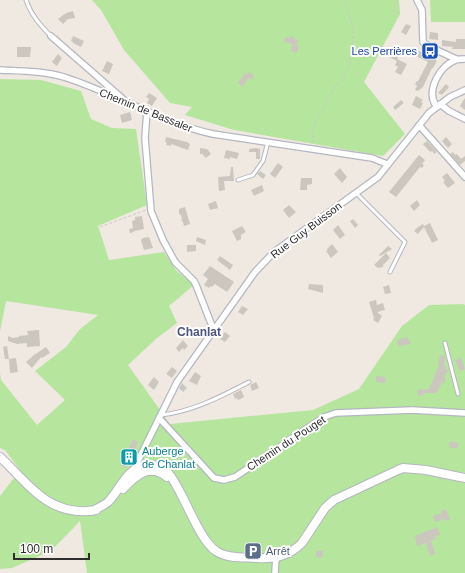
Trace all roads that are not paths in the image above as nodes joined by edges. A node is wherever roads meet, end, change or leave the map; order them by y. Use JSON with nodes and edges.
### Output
{"nodes":[{"id":1,"x":26,"y":0,"type":"edge"},
{"id":2,"x":417,"y":0,"type":"edge"},
{"id":3,"x":51,"y":36,"type":"joint"},
{"id":4,"x":465,"y":58,"type":"edge"},
{"id":5,"x":456,"y":59,"type":"junction"},
{"id":6,"x":0,"y":70,"type":"edge"},
{"id":7,"x":465,"y":90,"type":"edge"},
{"id":8,"x":127,"y":103,"type":"junction"},
{"id":9,"x":438,"y":105,"type":"junction"},
{"id":10,"x":147,"y":111,"type":"junction"},
{"id":11,"x":465,"y":119,"type":"edge"},
{"id":12,"x":419,"y":125,"type":"junction"},
{"id":13,"x":268,"y":142,"type":"junction"},
{"id":14,"x":387,"y":164,"type":"junction"},
{"id":15,"x":465,"y":177,"type":"edge"},
{"id":16,"x":238,"y":180,"type":"dead end"},
{"id":17,"x":356,"y":193,"type":"junction"},
{"id":18,"x":390,"y":272,"type":"dead end"},
{"id":19,"x":214,"y":331,"type":"junction"},
{"id":20,"x":445,"y":343,"type":"dead end"},
{"id":21,"x":249,"y":382,"type":"dead end"},
{"id":22,"x":458,"y":394,"type":"dead end"},
{"id":23,"x":465,"y":413,"type":"edge"},
{"id":24,"x":160,"y":417,"type":"junction"},
{"id":25,"x":0,"y":457,"type":"edge"},
{"id":26,"x":143,"y":466,"type":"junction"},
{"id":27,"x":465,"y":478,"type":"edge"},
{"id":28,"x":92,"y":511,"type":"junction"},
{"id":29,"x":276,"y":557,"type":"junction"},
{"id":30,"x":275,"y":573,"type":"edge"}],
"edges":[{"from":1,"to":3,"type":"lane"},
{"from":2,"to":5,"type":"street"},
{"from":3,"to":8,"type":"street"},
{"from":4,"to":5,"type":"street"},
{"from":5,"to":9,"type":"street"},
{"from":6,"to":8,"type":"street","name":"Chemin de Bassaler"},
{"from":7,"to":9,"type":"street","name":"Rue Guy Buisson"},
{"from":8,"to":10,"type":"street","name":"Chemin de Bassaler"},
{"from":9,"to":11,"type":"street"},
{"from":9,"to":12,"type":"street","name":"Rue Guy Buisson"},
{"from":10,"to":13,"type":"street","name":"Chemin de Bassaler"},
{"from":10,"to":19,"type":"street"},
{"from":12,"to":14,"type":"street","name":"Rue Guy Buisson"},
{"from":12,"to":15,"type":"street"},
{"from":13,"to":14,"type":"street","name":"Chemin de Bassaler"},
{"from":13,"to":16,"type":"lane"},
{"from":14,"to":17,"type":"street","name":"Rue Guy Buisson"},
{"from":17,"to":18,"type":"lane"},
{"from":17,"to":19,"type":"street","name":"Rue Guy Buisson"},
{"from":19,"to":24,"type":"street","name":"Rue Guy Buisson"},
{"from":20,"to":22,"type":"lane"},
{"from":21,"to":24,"type":"lane"},
{"from":23,"to":24,"type":"street","name":"Chemin du Pouget"},
{"from":24,"to":26,"type":"street","name":"Rue Guy Buisson"},
{"from":25,"to":28,"type":"main road"},
{"from":26,"to":28,"type":"main road"},
{"from":26,"to":28,"type":"main road"},
{"from":26,"to":29,"type":"main road"},
{"from":27,"to":29,"type":"main road"},
{"from":29,"to":30,"type":"street"}]}
